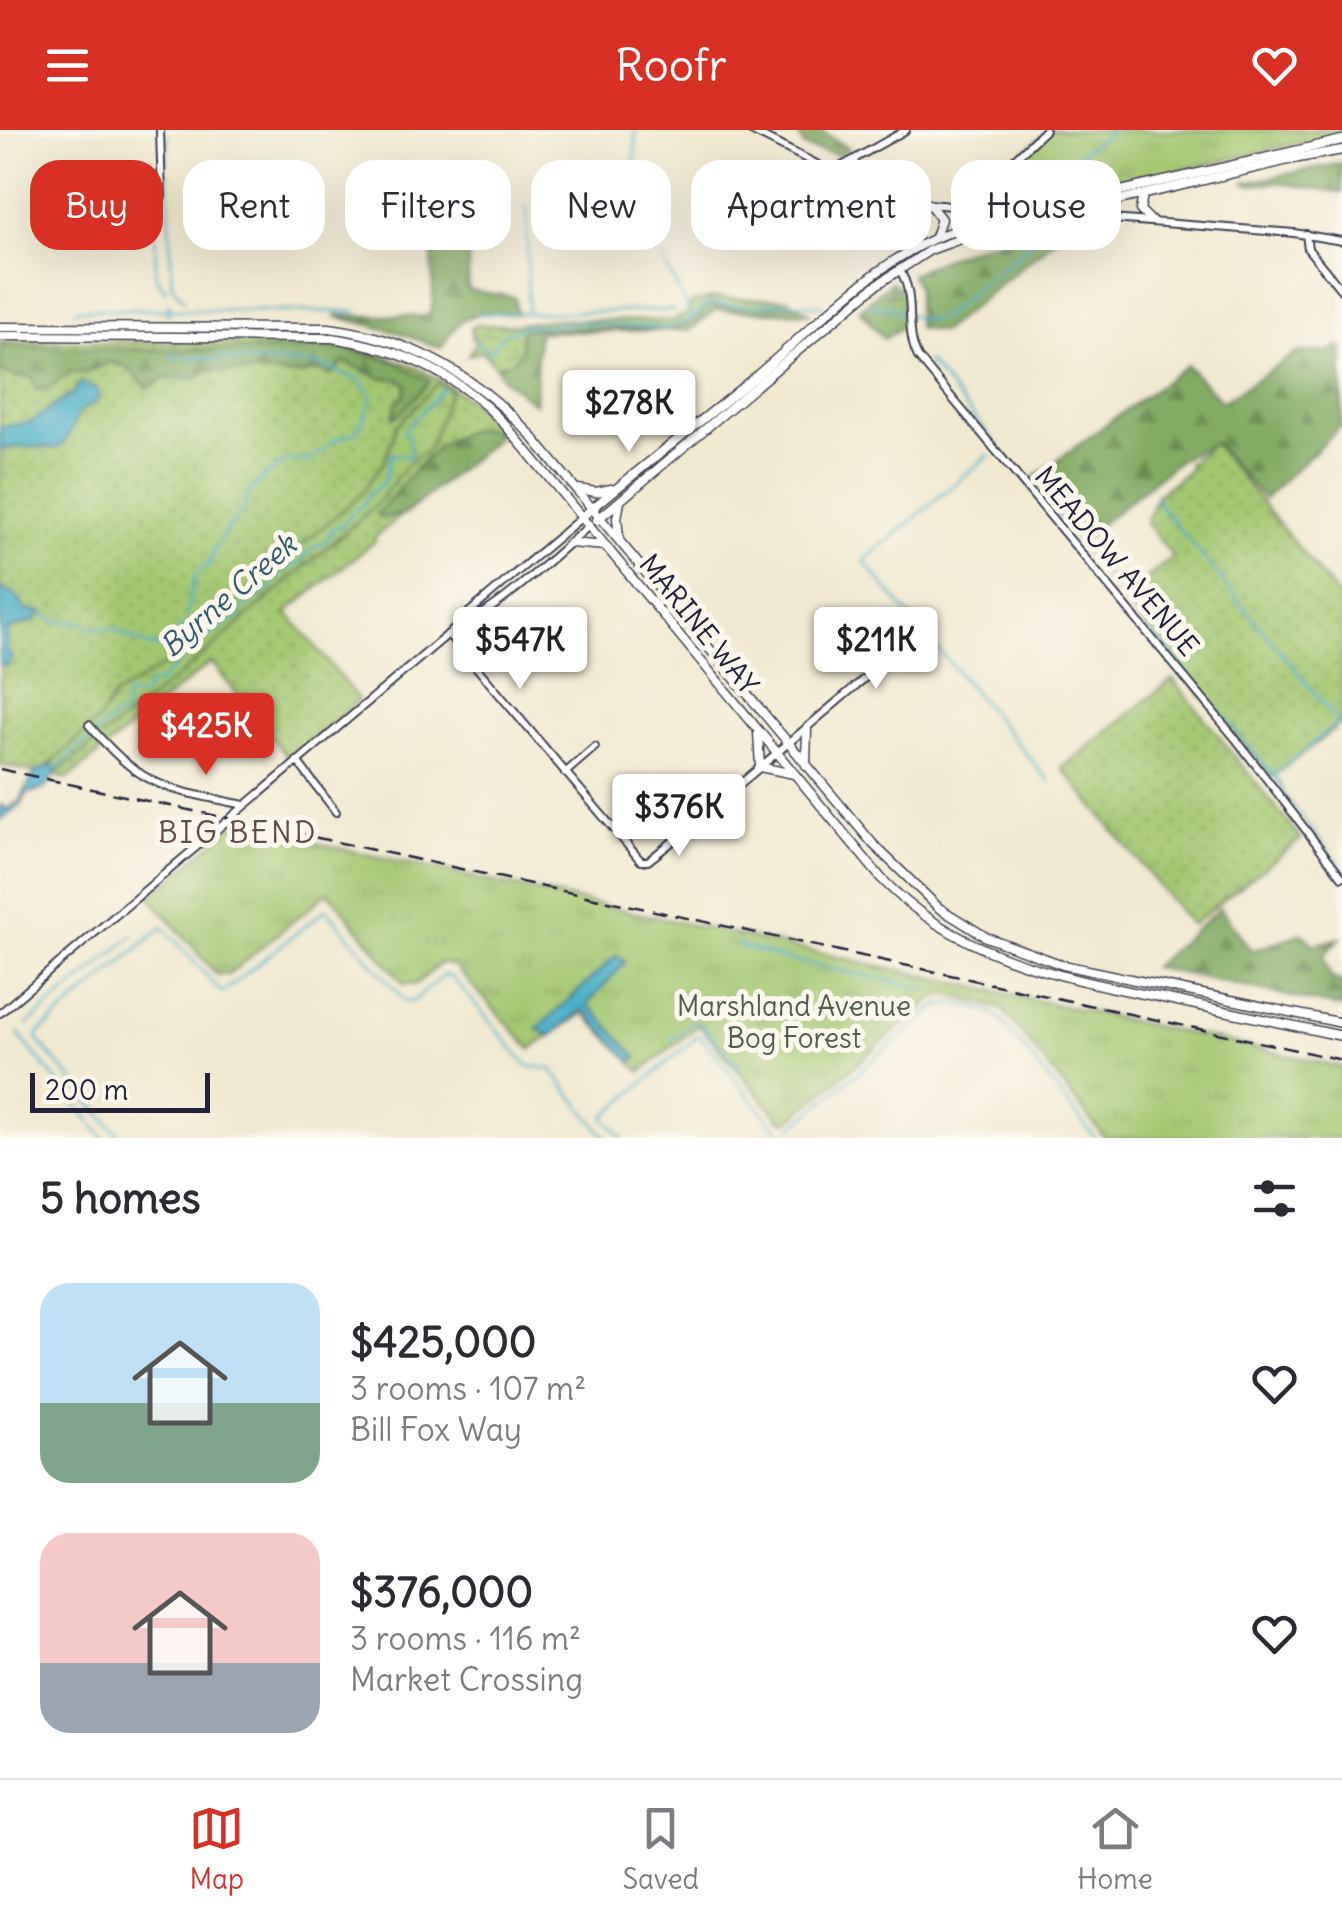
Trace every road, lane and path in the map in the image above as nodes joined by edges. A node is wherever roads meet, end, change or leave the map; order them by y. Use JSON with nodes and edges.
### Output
{"nodes":[{"id":1,"x":160,"y":130,"type":"edge"},
{"id":2,"x":749,"y":130,"type":"edge"},
{"id":3,"x":906,"y":130,"type":"edge"},
{"id":4,"x":1045,"y":130,"type":"edge"},
{"id":5,"x":886,"y":136,"type":"edge"},
{"id":6,"x":1342,"y":140,"type":"edge"},
{"id":7,"x":1342,"y":150,"type":"edge"},
{"id":8,"x":856,"y":158,"type":"joint"},
{"id":9,"x":161,"y":160,"type":"edge"},
{"id":10,"x":808,"y":160,"type":"edge"},
{"id":11,"x":853,"y":160,"type":"edge"},
{"id":12,"x":1013,"y":160,"type":"edge"},
{"id":13,"x":1121,"y":191,"type":"edge"},
{"id":14,"x":1144,"y":195,"type":"junction"},
{"id":15,"x":1121,"y":200,"type":"edge"},
{"id":16,"x":931,"y":205,"type":"edge"},
{"id":17,"x":1121,"y":219,"type":"edge"},
{"id":18,"x":1150,"y":221,"type":"junction"},
{"id":19,"x":951,"y":234,"type":"edge"},
{"id":20,"x":1306,"y":234,"type":"junction"},
{"id":21,"x":935,"y":237,"type":"junction"},
{"id":22,"x":951,"y":241,"type":"edge"},
{"id":23,"x":1342,"y":241,"type":"edge"},
{"id":24,"x":896,"y":264,"type":"junction"},
{"id":25,"x":1342,"y":291,"type":"edge"},
{"id":26,"x":0,"y":327,"type":"edge"},
{"id":27,"x":0,"y":336,"type":"edge"},
{"id":28,"x":616,"y":488,"type":"junction"},
{"id":29,"x":578,"y":490,"type":"junction"},
{"id":30,"x":620,"y":502,"type":"junction"},
{"id":31,"x":593,"y":508,"type":"junction"},
{"id":32,"x":582,"y":517,"type":"junction"},
{"id":33,"x":601,"y":517,"type":"junction"},
{"id":34,"x":590,"y":526,"type":"junction"},
{"id":35,"x":619,"y":541,"type":"junction"},
{"id":36,"x":570,"y":543,"type":"junction"},
{"id":37,"x":606,"y":546,"type":"junction"},
{"id":38,"x":459,"y":626,"type":"junction"},
{"id":39,"x":448,"y":634,"type":"junction"},
{"id":40,"x":914,"y":645,"type":"dead end"},
{"id":41,"x":89,"y":725,"type":"dead end"},
{"id":42,"x":807,"y":728,"type":"junction"},
{"id":43,"x":758,"y":732,"type":"junction"},
{"id":44,"x":788,"y":744,"type":"junction"},
{"id":45,"x":596,"y":748,"type":"dead end"},
{"id":46,"x":778,"y":753,"type":"junction"},
{"id":47,"x":297,"y":761,"type":"junction"},
{"id":48,"x":806,"y":765,"type":"junction"},
{"id":49,"x":760,"y":768,"type":"junction"},
{"id":50,"x":564,"y":772,"type":"junction"},
{"id":51,"x":794,"y":774,"type":"junction"},
{"id":52,"x":246,"y":805,"type":"junction"},
{"id":53,"x":336,"y":812,"type":"dead end"},
{"id":54,"x":1342,"y":877,"type":"edge"},
{"id":55,"x":0,"y":1013,"type":"edge"},
{"id":56,"x":1342,"y":1023,"type":"edge"},
{"id":57,"x":1342,"y":1036,"type":"edge"}],
"edges":[{"from":1,"to":9,"type":"street"},
{"from":2,"to":10,"type":"street"},
{"from":3,"to":5,"type":"street"},
{"from":4,"to":12,"type":"street"},
{"from":5,"to":8,"type":"street"},
{"from":6,"to":13,"type":"main road"},
{"from":7,"to":14,"type":"main road"},
{"from":8,"to":11,"type":"street"},
{"from":14,"to":15,"type":"main road"},
{"from":14,"to":18,"type":"main road"},
{"from":16,"to":21,"type":"main road"},
{"from":17,"to":18,"type":"street"},
{"from":18,"to":20,"type":"street"},
{"from":19,"to":21,"type":"main road"},
{"from":20,"to":23,"type":"street"},
{"from":20,"to":25,"type":"street"},
{"from":21,"to":24,"type":"main road"},
{"from":22,"to":24,"type":"main road"},
{"from":24,"to":28,"type":"main road"},
{"from":24,"to":30,"type":"main road"},
{"from":24,"to":54,"type":"street","name":"MEADOW AVENUE"},
{"from":26,"to":29,"type":"main road","name":"MARINE WAY"},
{"from":27,"to":32,"type":"main road","name":"MARINE WAY"},
{"from":28,"to":29,"type":"main road"},
{"from":28,"to":31,"type":"main road"},
{"from":29,"to":31,"type":"main road","name":"MARINE WAY"},
{"from":30,"to":33,"type":"main road"},
{"from":30,"to":35,"type":"main road"},
{"from":31,"to":32,"type":"main road"},
{"from":31,"to":33,"type":"main road","name":"MARINE WAY"},
{"from":32,"to":34,"type":"main road","name":"MARINE WAY"},
{"from":32,"to":38,"type":"street"},
{"from":33,"to":34,"type":"main road"},
{"from":33,"to":35,"type":"main road","name":"MARINE WAY"},
{"from":34,"to":36,"type":"street"},
{"from":34,"to":37,"type":"main road","name":"MARINE WAY"},
{"from":35,"to":44,"type":"main road","name":"MARINE WAY"},
{"from":36,"to":37,"type":"main road"},
{"from":36,"to":38,"type":"street"},
{"from":37,"to":43,"type":"main road","name":"MARINE WAY"},
{"from":38,"to":39,"type":"street"},
{"from":39,"to":47,"type":"street"},
{"from":39,"to":50,"type":"street"},
{"from":40,"to":42,"type":"street"},
{"from":41,"to":52,"type":"street"},
{"from":42,"to":44,"type":"street"},
{"from":42,"to":48,"type":"main road"},
{"from":43,"to":46,"type":"main road","name":"MARINE WAY"},
{"from":43,"to":49,"type":"main road"},
{"from":44,"to":46,"type":"street"},
{"from":44,"to":48,"type":"main road","name":"MARINE WAY"},
{"from":45,"to":50,"type":"street"},
{"from":46,"to":49,"type":"street"},
{"from":46,"to":51,"type":"main road","name":"MARINE WAY"},
{"from":47,"to":52,"type":"street"},
{"from":47,"to":53,"type":"street"},
{"from":48,"to":56,"type":"main road","name":"MARINE WAY"},
{"from":49,"to":50,"type":"street"},
{"from":49,"to":51,"type":"main road"},
{"from":51,"to":57,"type":"main road","name":"MARINE WAY"},
{"from":52,"to":55,"type":"street"}]}
